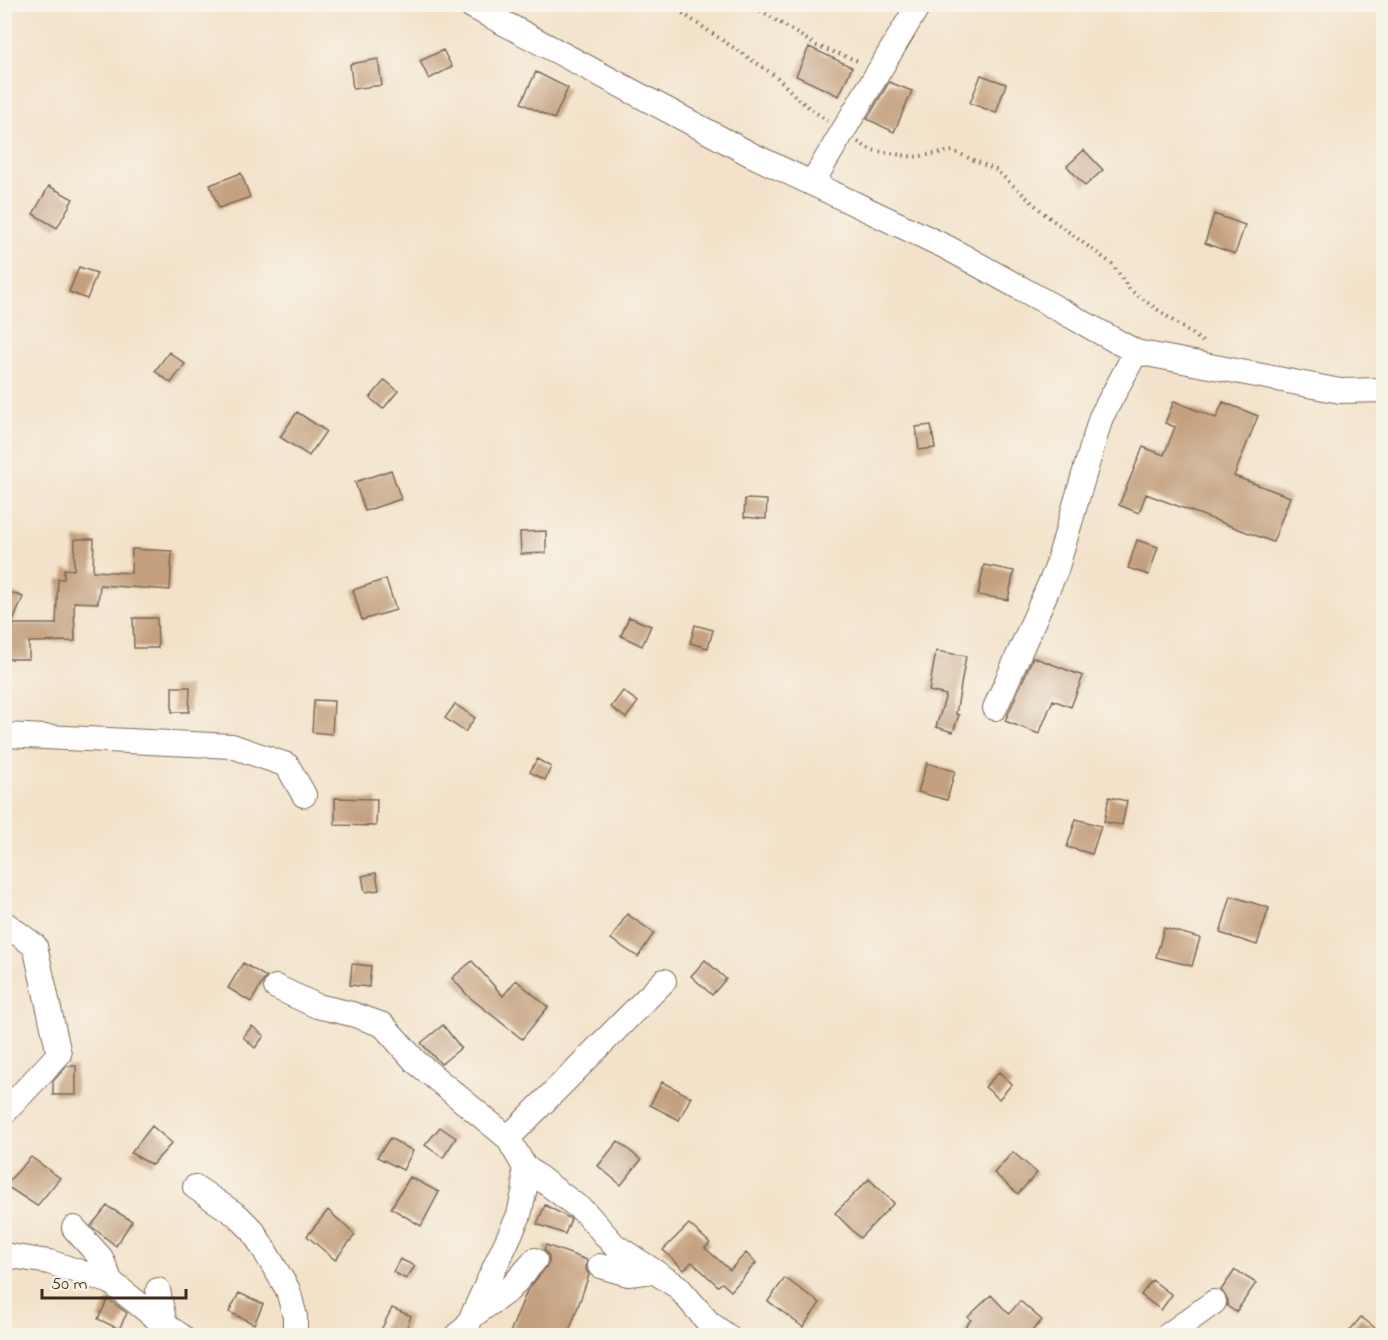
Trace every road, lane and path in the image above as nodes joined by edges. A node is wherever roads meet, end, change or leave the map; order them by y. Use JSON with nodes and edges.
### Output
{"nodes":[{"id":1,"x":468,"y":4,"type":"edge"},
{"id":2,"x":675,"y":4,"type":"edge"},
{"id":3,"x":750,"y":4,"type":"edge"},
{"id":4,"x":919,"y":4,"type":"edge"},
{"id":5,"x":880,"y":69,"type":"junction"},
{"id":6,"x":842,"y":133,"type":"junction"},
{"id":7,"x":812,"y":183,"type":"junction"},
{"id":8,"x":1211,"y":348,"type":"dead end"},
{"id":9,"x":1136,"y":352,"type":"junction"},
{"id":10,"x":1383,"y":390,"type":"edge"},
{"id":11,"x":995,"y":708,"type":"dead end"},
{"id":12,"x":4,"y":735,"type":"edge"},
{"id":13,"x":304,"y":795,"type":"dead end"},
{"id":14,"x":4,"y":923,"type":"edge"},
{"id":15,"x":664,"y":981,"type":"dead end"},
{"id":16,"x":276,"y":987,"type":"dead end"},
{"id":17,"x":4,"y":1113,"type":"edge"},
{"id":18,"x":508,"y":1138,"type":"junction"},
{"id":19,"x":524,"y":1166,"type":"junction"},
{"id":20,"x":195,"y":1187,"type":"dead end"},
{"id":21,"x":74,"y":1228,"type":"dead end"},
{"id":22,"x":4,"y":1255,"type":"edge"},
{"id":23,"x":535,"y":1260,"type":"dead end"},
{"id":24,"x":600,"y":1266,"type":"dead end"},
{"id":25,"x":654,"y":1271,"type":"junction"},
{"id":26,"x":111,"y":1282,"type":"junction"},
{"id":27,"x":158,"y":1290,"type":"dead end"},
{"id":28,"x":1214,"y":1302,"type":"dead end"},
{"id":29,"x":473,"y":1315,"type":"junction"},
{"id":30,"x":173,"y":1330,"type":"edge"},
{"id":31,"x":1179,"y":1332,"type":"edge"},
{"id":32,"x":295,"y":1335,"type":"edge"},
{"id":33,"x":456,"y":1335,"type":"edge"},
{"id":34,"x":727,"y":1335,"type":"edge"}],
"edges":[{"from":1,"to":7,"type":"street"},
{"from":2,"to":6,"type":"path"},
{"from":3,"to":5,"type":"path"},
{"from":4,"to":5,"type":"street"},
{"from":5,"to":6,"type":"street"},
{"from":6,"to":7,"type":"street"},
{"from":6,"to":8,"type":"path"},
{"from":7,"to":9,"type":"street"},
{"from":9,"to":10,"type":"street"},
{"from":9,"to":11,"type":"street"},
{"from":12,"to":13,"type":"street"},
{"from":14,"to":17,"type":"street"},
{"from":15,"to":18,"type":"street"},
{"from":16,"to":18,"type":"street"},
{"from":18,"to":19,"type":"street"},
{"from":19,"to":25,"type":"street"},
{"from":19,"to":29,"type":"street"},
{"from":20,"to":32,"type":"street"},
{"from":21,"to":26,"type":"street"},
{"from":22,"to":26,"type":"street"},
{"from":23,"to":29,"type":"street"},
{"from":24,"to":25,"type":"street"},
{"from":25,"to":34,"type":"street"},
{"from":26,"to":30,"type":"street"},
{"from":27,"to":30,"type":"street"},
{"from":28,"to":31,"type":"street"},
{"from":29,"to":33,"type":"street"}]}
